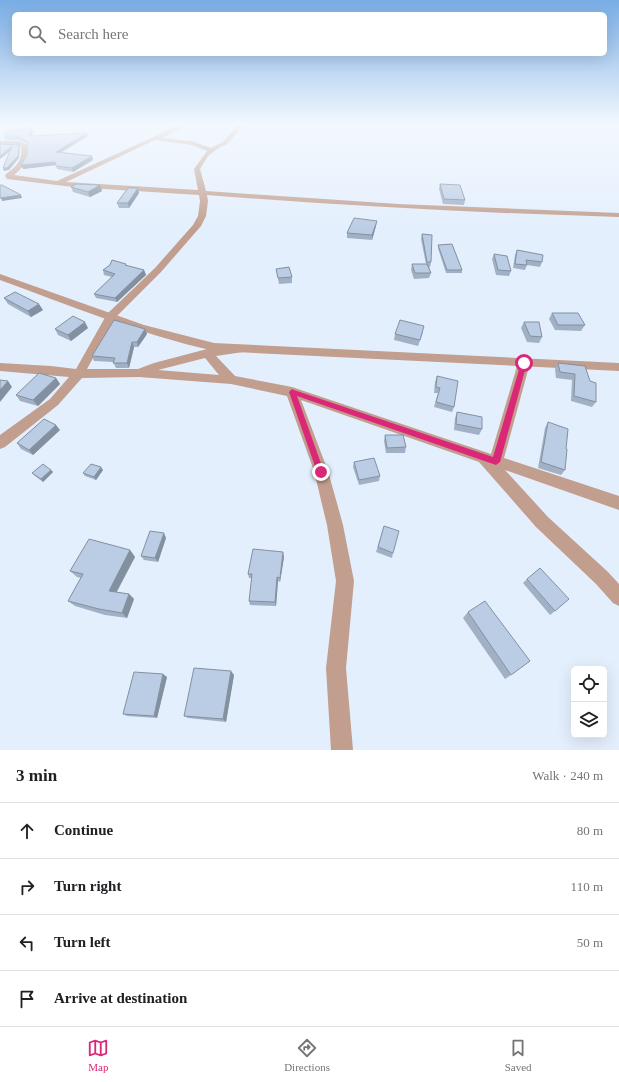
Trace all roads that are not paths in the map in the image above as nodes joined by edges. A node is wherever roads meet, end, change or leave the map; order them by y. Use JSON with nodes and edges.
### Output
{"nodes":[{"id":1,"x":24,"y":159,"type":"edge"},
{"id":2,"x":111,"y":159,"type":"edge"},
{"id":3,"x":203,"y":159,"type":"edge"},
{"id":4,"x":57,"y":184,"type":"junction"},
{"id":5,"x":203,"y":193,"type":"junction"},
{"id":6,"x":619,"y":215,"type":"edge"},
{"id":7,"x":0,"y":276,"type":"edge"},
{"id":8,"x":111,"y":316,"type":"junction"},
{"id":9,"x":242,"y":349,"type":"junction"},
{"id":10,"x":207,"y":353,"type":"junction"},
{"id":11,"x":524,"y":363,"type":"junction"},
{"id":12,"x":0,"y":367,"type":"edge"},
{"id":13,"x":619,"y":367,"type":"edge"},
{"id":14,"x":139,"y":373,"type":"junction"},
{"id":15,"x":79,"y":374,"type":"junction"},
{"id":16,"x":231,"y":380,"type":"junction"},
{"id":17,"x":292,"y":392,"type":"junction"},
{"id":18,"x":0,"y":443,"type":"edge"},
{"id":19,"x":490,"y":460,"type":"junction"},
{"id":20,"x":619,"y":503,"type":"edge"},
{"id":21,"x":619,"y":596,"type":"edge"},
{"id":22,"x":342,"y":750,"type":"edge"}],
"edges":[{"from":1,"to":4,"type":"street"},
{"from":2,"to":4,"type":"street"},
{"from":3,"to":5,"type":"street"},
{"from":4,"to":5,"type":"street"},
{"from":5,"to":6,"type":"street"},
{"from":5,"to":8,"type":"street"},
{"from":7,"to":8,"type":"street"},
{"from":8,"to":9,"type":"street"},
{"from":8,"to":15,"type":"street"},
{"from":9,"to":10,"type":"street"},
{"from":9,"to":11,"type":"street"},
{"from":10,"to":14,"type":"street"},
{"from":10,"to":16,"type":"street"},
{"from":11,"to":13,"type":"street"},
{"from":11,"to":19,"type":"street"},
{"from":12,"to":15,"type":"street"},
{"from":14,"to":15,"type":"street"},
{"from":14,"to":16,"type":"street"},
{"from":15,"to":18,"type":"street"},
{"from":16,"to":17,"type":"street"},
{"from":17,"to":19,"type":"street"},
{"from":17,"to":22,"type":"street"},
{"from":19,"to":20,"type":"street"},
{"from":19,"to":21,"type":"street"}]}
